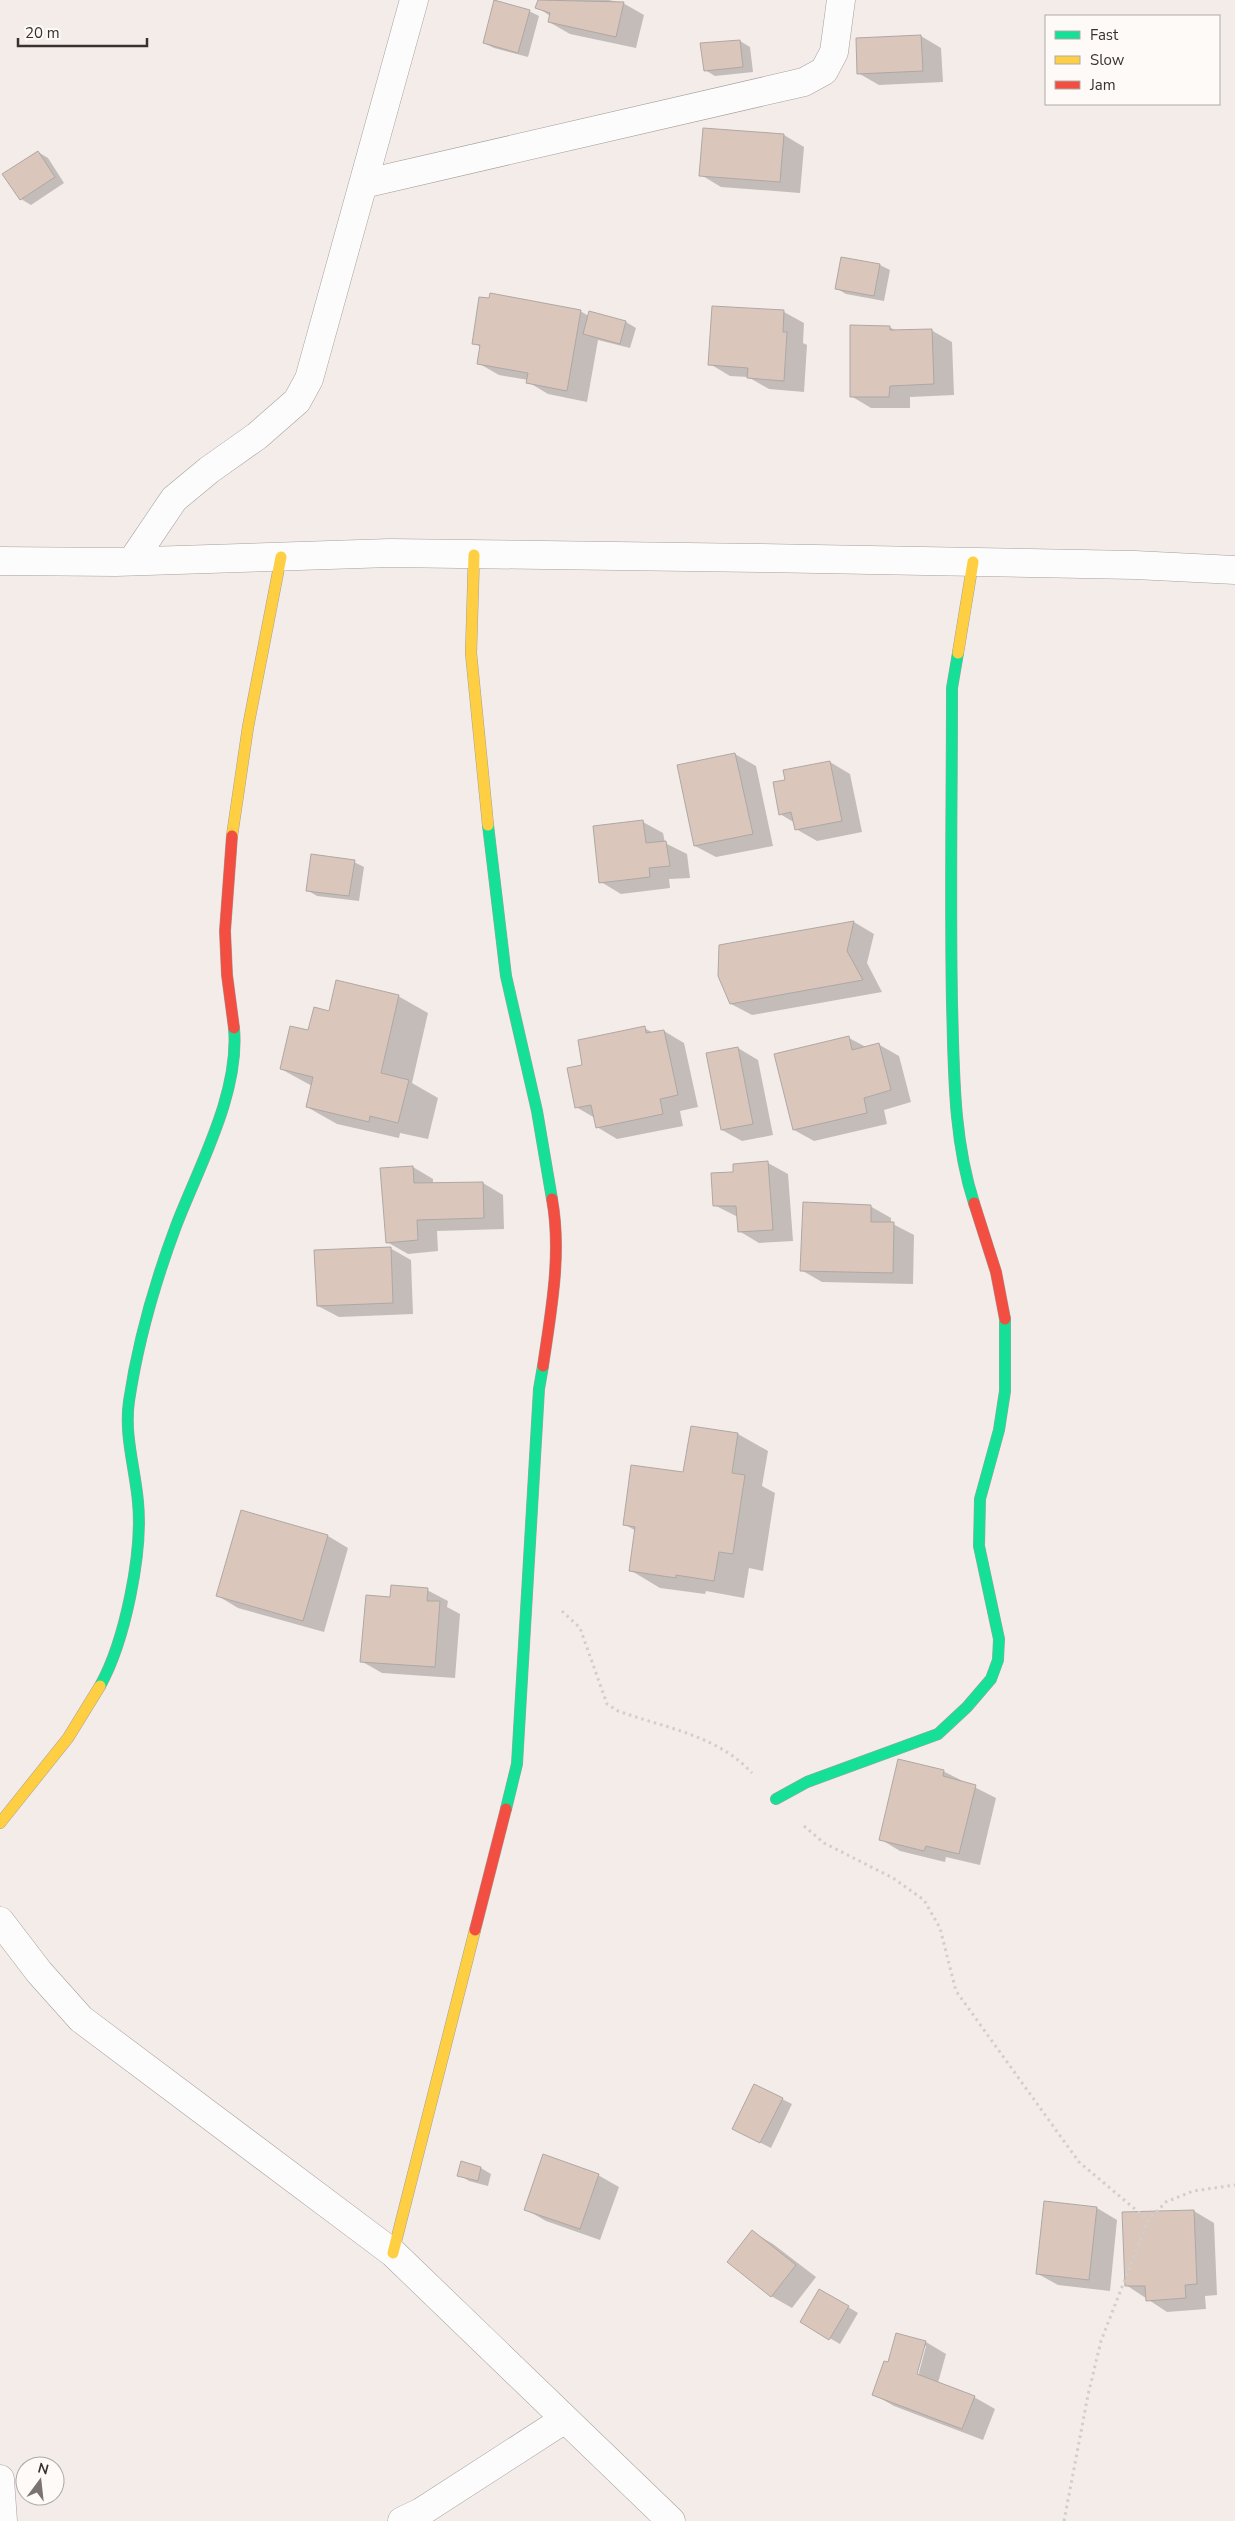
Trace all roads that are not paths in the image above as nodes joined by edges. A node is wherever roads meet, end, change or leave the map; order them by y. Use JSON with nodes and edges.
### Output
{"nodes":[{"id":1,"x":414,"y":0,"type":"edge"},
{"id":2,"x":841,"y":0,"type":"edge"},
{"id":3,"x":363,"y":184,"type":"junction"},
{"id":4,"x":474,"y":555,"type":"junction"},
{"id":5,"x":281,"y":557,"type":"junction"},
{"id":6,"x":0,"y":561,"type":"edge"},
{"id":7,"x":132,"y":561,"type":"junction"},
{"id":8,"x":973,"y":562,"type":"junction"},
{"id":9,"x":1235,"y":570,"type":"edge"},
{"id":10,"x":776,"y":1799,"type":"road end"},
{"id":11,"x":0,"y":1823,"type":"edge"},
{"id":12,"x":0,"y":1921,"type":"edge"},
{"id":13,"x":393,"y":2253,"type":"junction"},
{"id":14,"x":565,"y":2419,"type":"junction"},
{"id":15,"x":0,"y":2479,"type":"edge"},
{"id":16,"x":3,"y":2521,"type":"edge"},
{"id":17,"x":402,"y":2521,"type":"edge"},
{"id":18,"x":671,"y":2521,"type":"edge"}],
"edges":[{"from":1,"to":3,"type":"street"},
{"from":2,"to":3,"type":"street"},
{"from":3,"to":7,"type":"street"},
{"from":4,"to":5,"type":"street"},
{"from":4,"to":8,"type":"street"},
{"from":4,"to":13,"type":"street"},
{"from":5,"to":7,"type":"street"},
{"from":5,"to":11,"type":"street"},
{"from":6,"to":7,"type":"street"},
{"from":8,"to":9,"type":"street"},
{"from":8,"to":10,"type":"street"},
{"from":12,"to":13,"type":"street"},
{"from":13,"to":14,"type":"street"},
{"from":14,"to":17,"type":"street"},
{"from":14,"to":18,"type":"street"},
{"from":15,"to":16,"type":"street"}]}
